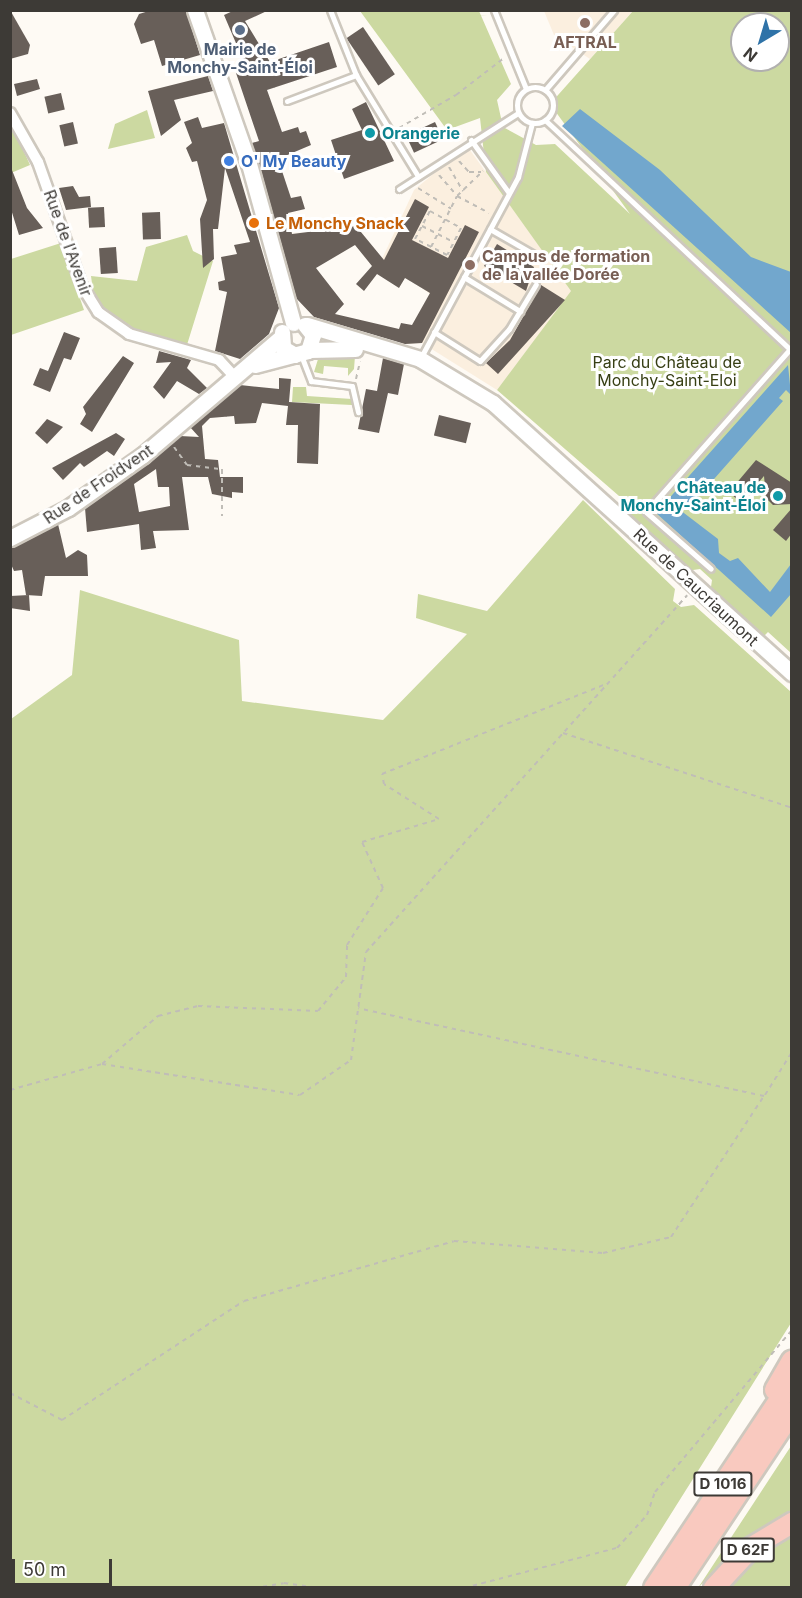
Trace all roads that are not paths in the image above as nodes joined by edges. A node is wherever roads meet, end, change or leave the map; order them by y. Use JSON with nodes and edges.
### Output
{"nodes":[{"id":1,"x":195,"y":10,"type":"edge"},
{"id":2,"x":330,"y":10,"type":"edge"},
{"id":3,"x":494,"y":10,"type":"edge"},
{"id":4,"x":614,"y":10,"type":"edge"},
{"id":5,"x":356,"y":75,"type":"junction"},
{"id":6,"x":526,"y":88,"type":"junction"},
{"id":7,"x":545,"y":90,"type":"junction"},
{"id":8,"x":287,"y":101,"type":"dead end"},
{"id":9,"x":10,"y":113,"type":"edge"},
{"id":10,"x":518,"y":113,"type":"junction"},
{"id":11,"x":545,"y":120,"type":"junction"},
{"id":12,"x":532,"y":123,"type":"junction"},
{"id":13,"x":471,"y":140,"type":"junction"},
{"id":14,"x":418,"y":176,"type":"junction"},
{"id":15,"x":399,"y":189,"type":"dead end"},
{"id":16,"x":509,"y":193,"type":"junction"},
{"id":17,"x":490,"y":229,"type":"junction"},
{"id":18,"x":537,"y":256,"type":"dead end"},
{"id":19,"x":464,"y":278,"type":"junction"},
{"id":20,"x":536,"y":284,"type":"dead end"},
{"id":21,"x":519,"y":311,"type":"junction"},
{"id":22,"x":300,"y":324,"type":"junction"},
{"id":23,"x":434,"y":332,"type":"junction"},
{"id":24,"x":281,"y":337,"type":"junction"},
{"id":25,"x":791,"y":349,"type":"edge"},
{"id":26,"x":400,"y":352,"type":"junction"},
{"id":27,"x":302,"y":353,"type":"junction"},
{"id":28,"x":420,"y":359,"type":"junction"},
{"id":29,"x":252,"y":365,"type":"junction"},
{"id":30,"x":233,"y":375,"type":"junction"},
{"id":31,"x":358,"y":412,"type":"dead end"},
{"id":32,"x":10,"y":538,"type":"edge"},
{"id":33,"x":711,"y":569,"type":"dead end"},
{"id":34,"x":792,"y":673,"type":"edge"},
{"id":35,"x":792,"y":1361,"type":"edge"},
{"id":36,"x":792,"y":1381,"type":"edge"},
{"id":37,"x":792,"y":1412,"type":"edge"},
{"id":38,"x":759,"y":1430,"type":"junction"},
{"id":39,"x":792,"y":1523,"type":"edge"},
{"id":40,"x":654,"y":1587,"type":"edge"},
{"id":41,"x":675,"y":1587,"type":"edge"},
{"id":42,"x":714,"y":1587,"type":"edge"}],
"edges":[{"from":1,"to":22,"type":"street"},
{"from":2,"to":5,"type":"lane"},
{"from":3,"to":6,"type":"lane"},
{"from":4,"to":7,"type":"lane"},
{"from":5,"to":8,"type":"lane"},
{"from":5,"to":14,"type":"lane"},
{"from":6,"to":7,"type":"lane"},
{"from":6,"to":10,"type":"lane"},
{"from":7,"to":11,"type":"lane"},
{"from":9,"to":30,"type":"street","name":"Rue de l'Avenir"},
{"from":10,"to":12,"type":"lane"},
{"from":10,"to":13,"type":"lane"},
{"from":11,"to":12,"type":"lane"},
{"from":11,"to":25,"type":"lane"},
{"from":12,"to":16,"type":"lane"},
{"from":13,"to":14,"type":"lane"},
{"from":13,"to":16,"type":"lane"},
{"from":14,"to":15,"type":"lane"},
{"from":16,"to":17,"type":"lane"},
{"from":17,"to":18,"type":"lane"},
{"from":17,"to":19,"type":"lane"},
{"from":19,"to":21,"type":"lane"},
{"from":19,"to":23,"type":"lane"},
{"from":20,"to":21,"type":"lane"},
{"from":21,"to":23,"type":"lane"},
{"from":22,"to":24,"type":"street"},
{"from":22,"to":26,"type":"street"},
{"from":22,"to":27,"type":"street"},
{"from":23,"to":28,"type":"lane"},
{"from":24,"to":27,"type":"street"},
{"from":24,"to":29,"type":"street"},
{"from":25,"to":33,"type":"lane"},
{"from":26,"to":27,"type":"street"},
{"from":26,"to":28,"type":"street","name":"Rue de Caucriaumont"},
{"from":27,"to":29,"type":"street"},
{"from":27,"to":31,"type":"lane"},
{"from":28,"to":34,"type":"street","name":"Rue de Caucriaumont"},
{"from":29,"to":30,"type":"street"},
{"from":30,"to":32,"type":"street","name":"Rue de Froidvent"},
{"from":35,"to":38,"type":"highway"},
{"from":36,"to":38,"type":"highway","number":"D 1016"},
{"from":37,"to":41,"type":"highway","number":"D 1016"},
{"from":38,"to":40,"type":"highway","number":"D 1016"},
{"from":39,"to":42,"type":"highway","number":"D 62F"}]}
